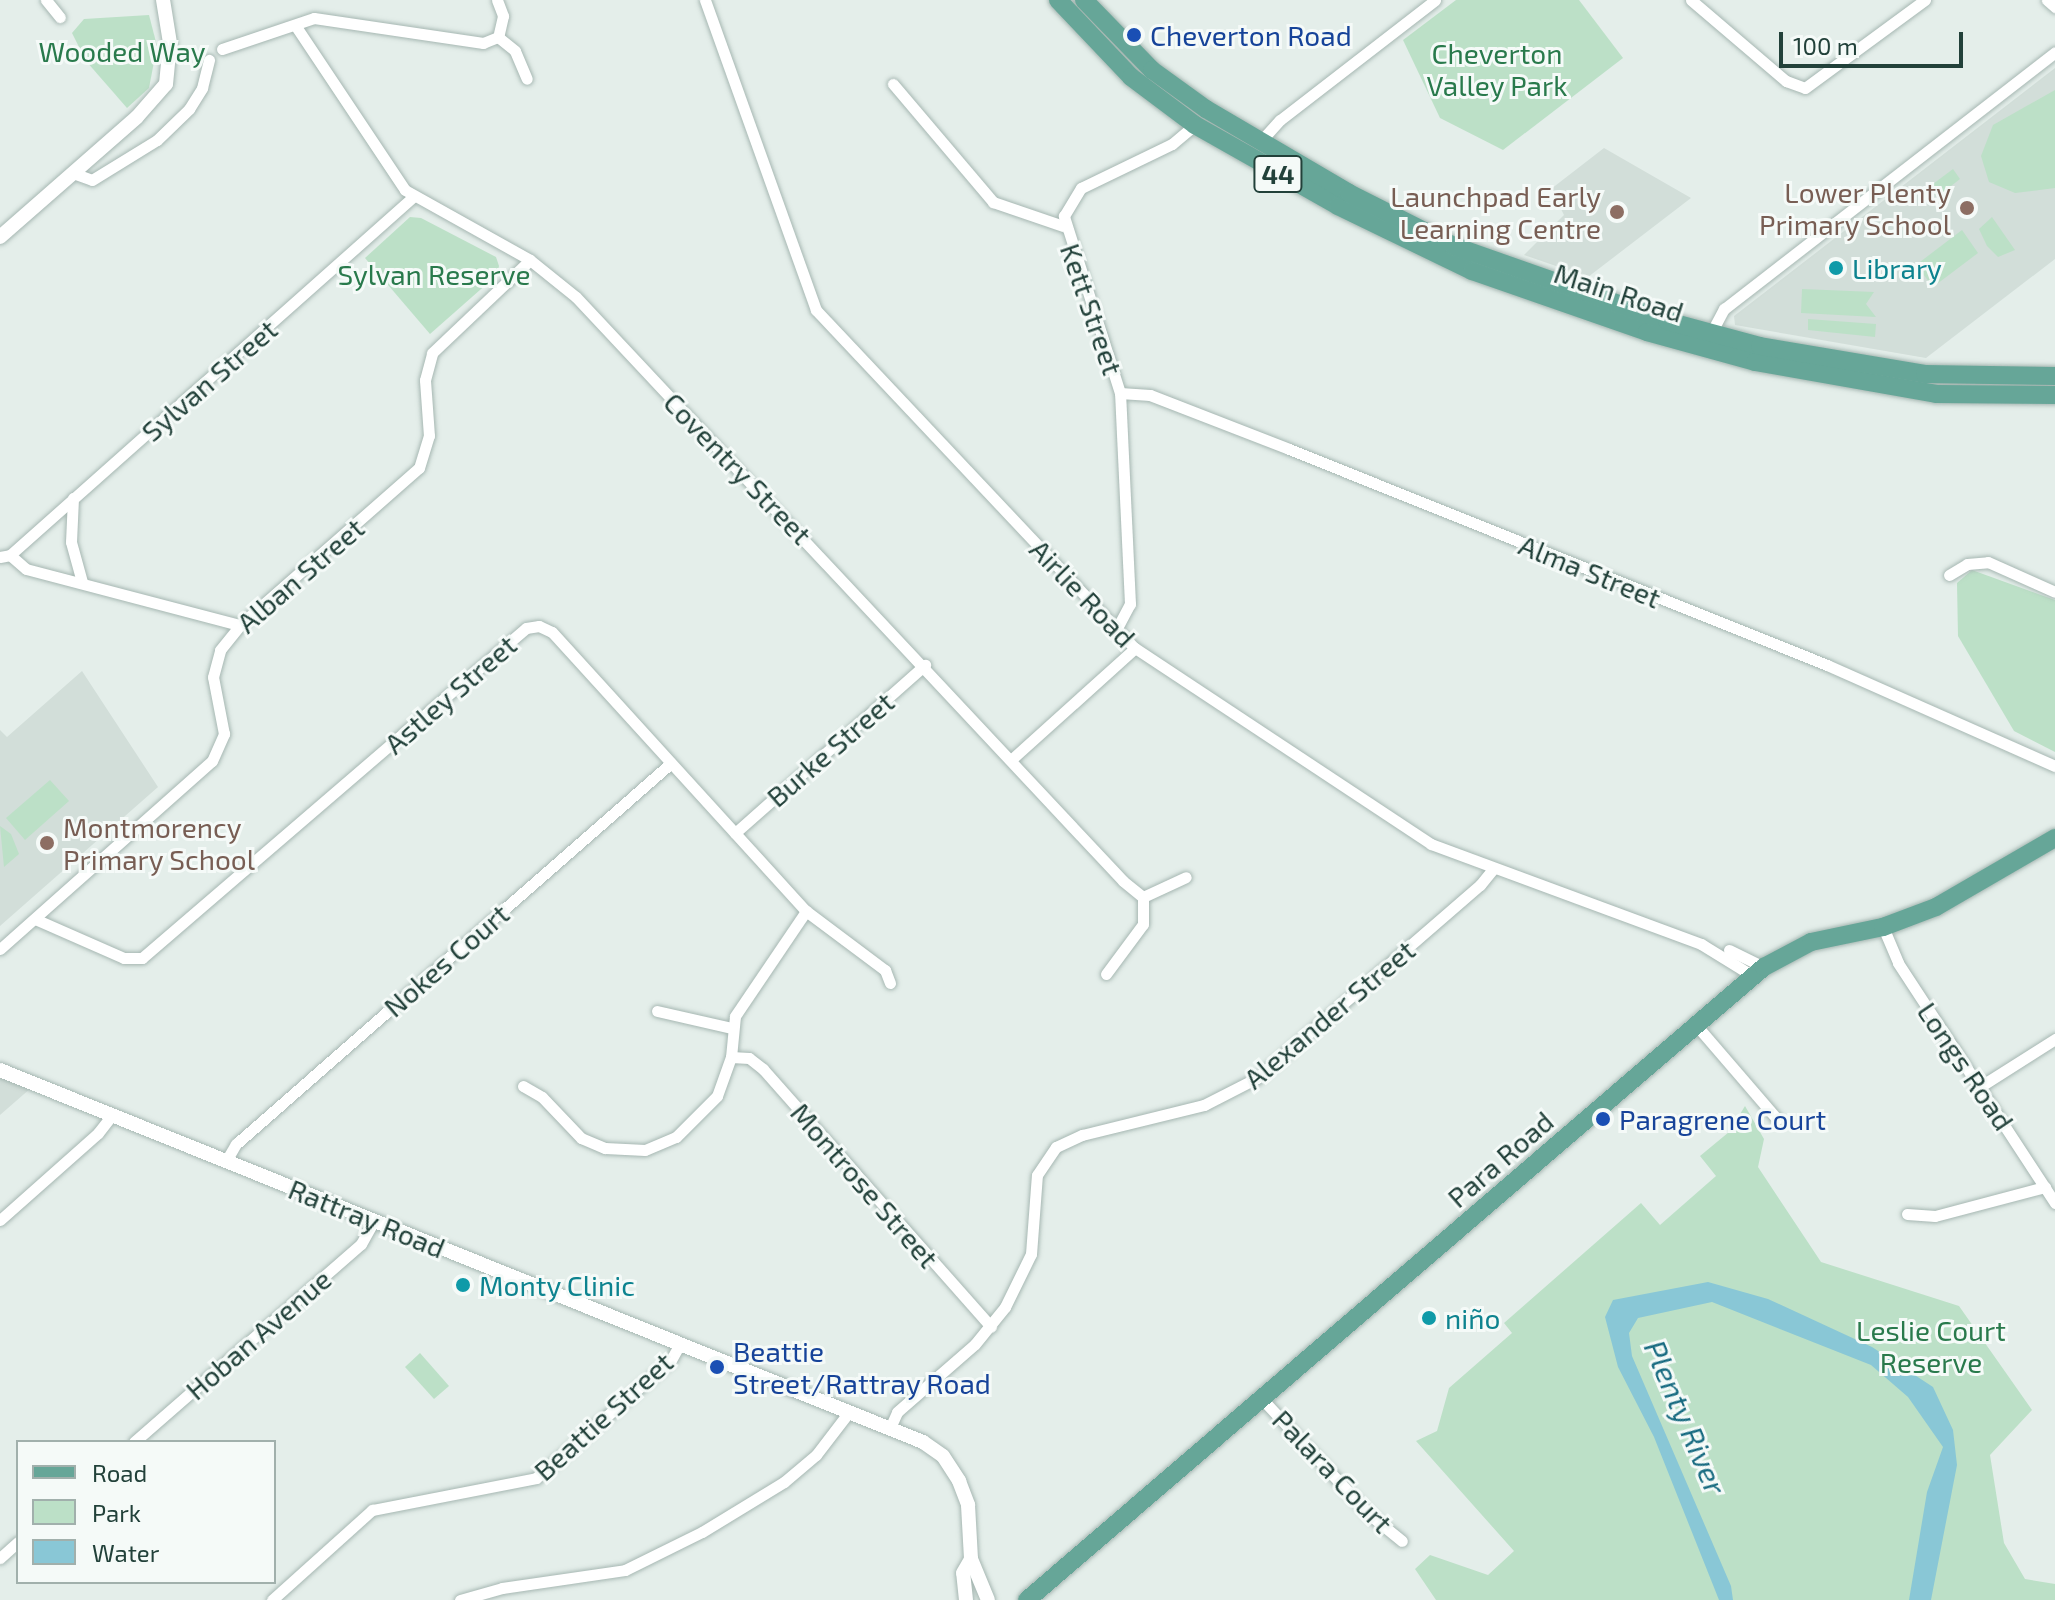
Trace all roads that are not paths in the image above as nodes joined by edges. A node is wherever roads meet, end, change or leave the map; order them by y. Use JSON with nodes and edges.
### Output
{"nodes":[{"id":1,"x":46,"y":0,"type":"edge"},
{"id":2,"x":163,"y":0,"type":"edge"},
{"id":3,"x":497,"y":0,"type":"edge"},
{"id":4,"x":705,"y":0,"type":"edge"},
{"id":5,"x":1058,"y":0,"type":"edge"},
{"id":6,"x":1084,"y":0,"type":"edge"},
{"id":7,"x":1435,"y":0,"type":"edge"},
{"id":8,"x":1691,"y":0,"type":"edge"},
{"id":9,"x":1925,"y":0,"type":"edge"},
{"id":10,"x":2047,"y":0,"type":"edge"},
{"id":11,"x":2055,"y":7,"type":"edge"},
{"id":12,"x":60,"y":17,"type":"dead end"},
{"id":13,"x":295,"y":25,"type":"junction"},
{"id":14,"x":498,"y":37,"type":"junction"},
{"id":15,"x":222,"y":49,"type":"dead end"},
{"id":16,"x":2055,"y":52,"type":"edge"},
{"id":17,"x":209,"y":60,"type":"dead end"},
{"id":18,"x":527,"y":79,"type":"dead end"},
{"id":19,"x":893,"y":84,"type":"dead end"},
{"id":20,"x":1200,"y":117,"type":"junction"},
{"id":21,"x":1255,"y":150,"type":"junction"},
{"id":22,"x":73,"y":173,"type":"junction"},
{"id":23,"x":413,"y":197,"type":"junction"},
{"id":24,"x":1063,"y":226,"type":"junction"},
{"id":25,"x":0,"y":237,"type":"edge"},
{"id":26,"x":530,"y":260,"type":"junction"},
{"id":27,"x":1710,"y":335,"type":"junction"},
{"id":28,"x":2055,"y":376,"type":"edge"},
{"id":29,"x":1120,"y":393,"type":"junction"},
{"id":30,"x":2055,"y":395,"type":"edge"},
{"id":31,"x":73,"y":498,"type":"junction"},
{"id":32,"x":5,"y":556,"type":"edge"},
{"id":33,"x":1949,"y":575,"type":"dead end"},
{"id":34,"x":82,"y":582,"type":"junction"},
{"id":35,"x":2055,"y":592,"type":"edge"},
{"id":36,"x":240,"y":625,"type":"junction"},
{"id":37,"x":1116,"y":630,"type":"junction"},
{"id":38,"x":1135,"y":648,"type":"junction"},
{"id":39,"x":925,"y":665,"type":"junction"},
{"id":40,"x":1013,"y":758,"type":"junction"},
{"id":41,"x":671,"y":763,"type":"junction"},
{"id":42,"x":2055,"y":766,"type":"edge"},
{"id":43,"x":735,"y":833,"type":"junction"},
{"id":44,"x":2055,"y":838,"type":"edge"},
{"id":45,"x":1493,"y":869,"type":"junction"},
{"id":46,"x":1186,"y":877,"type":"dead end"},
{"id":47,"x":1143,"y":897,"type":"junction"},
{"id":48,"x":806,"y":911,"type":"junction"},
{"id":49,"x":35,"y":919,"type":"junction"},
{"id":50,"x":1883,"y":927,"type":"junction"},
{"id":51,"x":0,"y":949,"type":"edge"},
{"id":52,"x":1758,"y":972,"type":"junction"},
{"id":53,"x":1106,"y":974,"type":"dead end"},
{"id":54,"x":890,"y":983,"type":"dead end"},
{"id":55,"x":657,"y":1011,"type":"dead end"},
{"id":56,"x":1697,"y":1026,"type":"junction"},
{"id":57,"x":731,"y":1028,"type":"junction"},
{"id":58,"x":2055,"y":1039,"type":"edge"},
{"id":59,"x":731,"y":1057,"type":"junction"},
{"id":60,"x":0,"y":1070,"type":"edge"},
{"id":61,"x":523,"y":1086,"type":"dead end"},
{"id":62,"x":1981,"y":1086,"type":"junction"},
{"id":63,"x":112,"y":1115,"type":"junction"},
{"id":64,"x":1777,"y":1119,"type":"dead end"},
{"id":65,"x":226,"y":1161,"type":"junction"},
{"id":66,"x":2045,"y":1187,"type":"junction"},
{"id":67,"x":2055,"y":1203,"type":"edge"},
{"id":68,"x":1907,"y":1214,"type":"dead end"},
{"id":69,"x":0,"y":1220,"type":"edge"},
{"id":70,"x":374,"y":1221,"type":"junction"},
{"id":71,"x":991,"y":1327,"type":"junction"},
{"id":72,"x":680,"y":1344,"type":"junction"},
{"id":73,"x":1264,"y":1401,"type":"junction"},
{"id":74,"x":849,"y":1412,"type":"junction"},
{"id":75,"x":890,"y":1428,"type":"junction"},
{"id":76,"x":136,"y":1440,"type":"edge"},
{"id":77,"x":1402,"y":1541,"type":"dead end"},
{"id":78,"x":16,"y":1544,"type":"edge"},
{"id":79,"x":0,"y":1558,"type":"edge"},
{"id":80,"x":971,"y":1559,"type":"junction"},
{"id":81,"x":272,"y":1600,"type":"edge"},
{"id":82,"x":460,"y":1600,"type":"edge"},
{"id":83,"x":966,"y":1600,"type":"edge"},
{"id":84,"x":988,"y":1600,"type":"edge"},
{"id":85,"x":1027,"y":1600,"type":"edge"}],
"edges":[{"from":1,"to":12,"type":"street"},
{"from":2,"to":22,"type":"street"},
{"from":3,"to":14,"type":"street"},
{"from":4,"to":37,"type":"street","name":"Airlie Road"},
{"from":5,"to":20,"type":"main road","name":"Main Road","number":"44"},
{"from":6,"to":20,"type":"main road","name":"Main Road","number":"44"},
{"from":7,"to":21,"type":"street"},
{"from":8,"to":9,"type":"street"},
{"from":10,"to":11,"type":"street"},
{"from":13,"to":14,"type":"street"},
{"from":13,"to":15,"type":"street"},
{"from":13,"to":23,"type":"street","name":"Coventry Street"},
{"from":14,"to":18,"type":"street"},
{"from":16,"to":27,"type":"street"},
{"from":17,"to":22,"type":"street"},
{"from":19,"to":24,"type":"street"},
{"from":20,"to":21,"type":"main road","name":"Main Road","number":"44"},
{"from":20,"to":24,"type":"street","name":"Kett Street"},
{"from":21,"to":27,"type":"main road","name":"Main Road","number":"44"},
{"from":21,"to":30,"type":"main road","name":"Main Road","number":"44"},
{"from":22,"to":25,"type":"street"},
{"from":23,"to":26,"type":"street","name":"Coventry Street"},
{"from":23,"to":31,"type":"street","name":"Sylvan Street"},
{"from":24,"to":29,"type":"street","name":"Kett Street"},
{"from":26,"to":36,"type":"street","name":"Alban Street"},
{"from":26,"to":39,"type":"street","name":"Coventry Street"},
{"from":27,"to":28,"type":"main road","name":"Main Road","number":"44"},
{"from":29,"to":37,"type":"street","name":"Kett Street"},
{"from":29,"to":42,"type":"street","name":"Alma Street"},
{"from":31,"to":32,"type":"street","name":"Sylvan Street"},
{"from":31,"to":34,"type":"street"},
{"from":32,"to":34,"type":"street"},
{"from":33,"to":35,"type":"street"},
{"from":34,"to":36,"type":"street"},
{"from":36,"to":49,"type":"street","name":"Alban Street"},
{"from":37,"to":38,"type":"street","name":"Airlie Road"},
{"from":38,"to":40,"type":"street"},
{"from":38,"to":45,"type":"street","name":"Airlie Road"},
{"from":39,"to":40,"type":"street","name":"Coventry Street"},
{"from":39,"to":43,"type":"street","name":"Burke Street"},
{"from":40,"to":47,"type":"street","name":"Coventry Street"},
{"from":41,"to":43,"type":"street","name":"Astley Street"},
{"from":41,"to":49,"type":"street","name":"Astley Street"},
{"from":41,"to":65,"type":"street","name":"Nokes Court"},
{"from":43,"to":48,"type":"street","name":"Astley Street"},
{"from":44,"to":50,"type":"main road","name":"Para Road"},
{"from":45,"to":52,"type":"street","name":"Airlie Road"},
{"from":45,"to":71,"type":"street","name":"Alexander Street"},
{"from":46,"to":47,"type":"street"},
{"from":47,"to":53,"type":"street"},
{"from":48,"to":54,"type":"street","name":"Astley Street"},
{"from":48,"to":57,"type":"street"},
{"from":49,"to":51,"type":"street","name":"Alban Street"},
{"from":50,"to":52,"type":"main road","name":"Para Road"},
{"from":50,"to":62,"type":"street","name":"Longs Road"},
{"from":52,"to":56,"type":"main road","name":"Para Road"},
{"from":55,"to":57,"type":"street"},
{"from":56,"to":64,"type":"street"},
{"from":56,"to":73,"type":"main road","name":"Para Road"},
{"from":57,"to":59,"type":"street"},
{"from":58,"to":62,"type":"street"},
{"from":59,"to":61,"type":"street"},
{"from":59,"to":71,"type":"street","name":"Montrose Street"},
{"from":60,"to":63,"type":"street","name":"Rattray Road"},
{"from":62,"to":66,"type":"street","name":"Longs Road"},
{"from":63,"to":65,"type":"street","name":"Rattray Road"},
{"from":63,"to":69,"type":"street"},
{"from":65,"to":70,"type":"street","name":"Rattray Road"},
{"from":66,"to":67,"type":"street","name":"Longs Road"},
{"from":66,"to":68,"type":"street"},
{"from":70,"to":72,"type":"street","name":"Rattray Road"},
{"from":70,"to":76,"type":"street","name":"Hoban Avenue"},
{"from":71,"to":75,"type":"street","name":"Alexander Street"},
{"from":72,"to":74,"type":"street","name":"Rattray Road"},
{"from":72,"to":81,"type":"street","name":"Beattie Street"},
{"from":73,"to":77,"type":"street","name":"Palara Court"},
{"from":73,"to":85,"type":"main road","name":"Para Road"},
{"from":74,"to":75,"type":"street","name":"Rattray Road"},
{"from":74,"to":82,"type":"street"},
{"from":75,"to":80,"type":"street","name":"Rattray Road"},
{"from":78,"to":79,"type":"street"},
{"from":80,"to":83,"type":"street","name":"Rattray Road"},
{"from":80,"to":84,"type":"street","name":"Rattray Road"}]}
